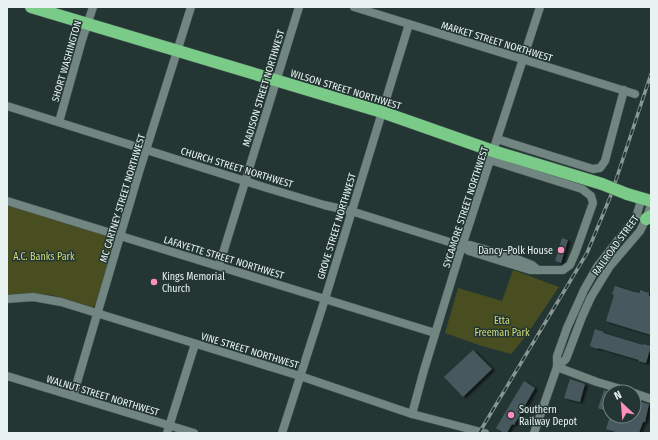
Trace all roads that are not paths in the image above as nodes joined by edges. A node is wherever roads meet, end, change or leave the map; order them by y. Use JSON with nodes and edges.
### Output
{"nodes":[{"id":1,"x":31,"y":7,"type":"edge"},
{"id":2,"x":93,"y":7,"type":"edge"},
{"id":3,"x":191,"y":7,"type":"edge"},
{"id":4,"x":299,"y":7,"type":"edge"},
{"id":5,"x":354,"y":7,"type":"edge"},
{"id":6,"x":540,"y":7,"type":"edge"},
{"id":7,"x":88,"y":23,"type":"junction"},
{"id":8,"x":409,"y":24,"type":"junction"},
{"id":9,"x":178,"y":50,"type":"junction"},
{"id":10,"x":523,"y":59,"type":"junction"},
{"id":11,"x":276,"y":80,"type":"junction"},
{"id":12,"x":624,"y":90,"type":"junction"},
{"id":13,"x":635,"y":94,"type":"dead end"},
{"id":14,"x":7,"y":106,"type":"edge"},
{"id":15,"x":382,"y":112,"type":"junction"},
{"id":16,"x":59,"y":122,"type":"junction"},
{"id":17,"x":497,"y":139,"type":"junction"},
{"id":18,"x":147,"y":149,"type":"junction"},
{"id":19,"x":491,"y":155,"type":"junction"},
{"id":20,"x":245,"y":180,"type":"junction"},
{"id":21,"x":649,"y":200,"type":"edge"},
{"id":22,"x":7,"y":201,"type":"edge"},
{"id":23,"x":351,"y":211,"type":"junction"},
{"id":24,"x":648,"y":218,"type":"edge"},
{"id":25,"x":120,"y":236,"type":"junction"},
{"id":26,"x":462,"y":246,"type":"junction"},
{"id":27,"x":219,"y":266,"type":"junction"},
{"id":28,"x":7,"y":299,"type":"edge"},
{"id":29,"x":325,"y":299,"type":"junction"},
{"id":30,"x":97,"y":314,"type":"junction"},
{"id":31,"x":435,"y":333,"type":"junction"},
{"id":32,"x":195,"y":344,"type":"junction"},
{"id":33,"x":557,"y":367,"type":"junction"},
{"id":34,"x":7,"y":376,"type":"edge"},
{"id":35,"x":300,"y":376,"type":"junction"},
{"id":36,"x":604,"y":384,"type":"edge"},
{"id":37,"x":73,"y":396,"type":"junction"},
{"id":38,"x":412,"y":414,"type":"junction"},
{"id":39,"x":168,"y":429,"type":"edge"},
{"id":40,"x":194,"y":433,"type":"edge"},
{"id":41,"x":282,"y":433,"type":"edge"},
{"id":42,"x":485,"y":433,"type":"edge"},
{"id":43,"x":534,"y":433,"type":"edge"}],
"edges":[{"from":1,"to":7,"type":"highway","name":"WILSON STREET NORTHWEST"},
{"from":2,"to":7,"type":"street","name":"SHORT WASHINGTON"},
{"from":3,"to":9,"type":"street","name":"MC CARTNEY STREET NORTHWEST"},
{"from":4,"to":11,"type":"street","name":"MADISON STREET NORTHWEST"},
{"from":5,"to":8,"type":"street","name":"MARKET STREET NORTHWEST"},
{"from":6,"to":10,"type":"street","name":"SYCAMORE STREET NORTHWEST"},
{"from":7,"to":9,"type":"highway","name":"WILSON STREET NORTHWEST"},
{"from":7,"to":16,"type":"street","name":"SHORT WASHINGTON"},
{"from":8,"to":10,"type":"street","name":"MARKET STREET NORTHWEST"},
{"from":8,"to":15,"type":"street","name":"GROVE STREET NORTHWEST"},
{"from":9,"to":11,"type":"highway","name":"WILSON STREET NORTHWEST"},
{"from":9,"to":18,"type":"street","name":"MC CARTNEY STREET NORTHWEST"},
{"from":10,"to":12,"type":"street","name":"MARKET STREET NORTHWEST"},
{"from":10,"to":17,"type":"street","name":"SYCAMORE STREET NORTHWEST"},
{"from":11,"to":15,"type":"highway","name":"WILSON STREET NORTHWEST"},
{"from":11,"to":20,"type":"street","name":"MADISON STREET NORTHWEST"},
{"from":12,"to":13,"type":"street","name":"MARKET STREET NORTHWEST"},
{"from":12,"to":17,"type":"street"},
{"from":14,"to":16,"type":"street","name":"CHURCH STREET NORTHWEST"},
{"from":15,"to":19,"type":"highway","name":"WILSON STREET NORTHWEST"},
{"from":15,"to":23,"type":"street","name":"GROVE STREET NORTHWEST"},
{"from":16,"to":18,"type":"street","name":"CHURCH STREET NORTHWEST"},
{"from":17,"to":19,"type":"street","name":"SYCAMORE STREET NORTHWEST"},
{"from":18,"to":20,"type":"street","name":"CHURCH STREET NORTHWEST"},
{"from":18,"to":25,"type":"street","name":"MC CARTNEY STREET NORTHWEST"},
{"from":19,"to":21,"type":"highway","name":"WILSON STREET NORTHWEST","bridge":true},
{"from":19,"to":26,"type":"street","name":"SYCAMORE STREET NORTHWEST"},
{"from":19,"to":26,"type":"street","name":"CHURCH STREET NORTHWEST"},
{"from":20,"to":23,"type":"street","name":"CHURCH STREET NORTHWEST"},
{"from":20,"to":27,"type":"street","name":"MADISON STREET NORTHWEST"},
{"from":21,"to":24,"type":"street","name":"RAILROAD STREET"},
{"from":21,"to":33,"type":"street"},
{"from":22,"to":25,"type":"street","name":"LAFAYETTE STREET NORTHWEST"},
{"from":23,"to":26,"type":"street","name":"CHURCH STREET NORTHWEST"},
{"from":23,"to":29,"type":"street","name":"GROVE STREET NORTHWEST"},
{"from":24,"to":33,"type":"street","name":"RAILROAD STREET"},
{"from":25,"to":27,"type":"street","name":"LAFAYETTE STREET NORTHWEST"},
{"from":25,"to":30,"type":"street","name":"MC CARTNEY STREET NORTHWEST"},
{"from":26,"to":31,"type":"street","name":"SYCAMORE STREET NORTHWEST"},
{"from":27,"to":29,"type":"street","name":"LAFAYETTE STREET NORTHWEST"},
{"from":28,"to":30,"type":"street","name":"VINE STREET NORTHWEST"},
{"from":29,"to":31,"type":"street","name":"LAFAYETTE STREET NORTHWEST"},
{"from":29,"to":35,"type":"street","name":"GROVE STREET NORTHWEST"},
{"from":30,"to":32,"type":"street","name":"VINE STREET NORTHWEST"},
{"from":30,"to":37,"type":"street","name":"MC CARTNEY STREET NORTHWEST"},
{"from":31,"to":38,"type":"street","name":"SYCAMORE STREET NORTHWEST"},
{"from":32,"to":35,"type":"street","name":"VINE STREET NORTHWEST"},
{"from":32,"to":39,"type":"street"},
{"from":33,"to":36,"type":"street"},
{"from":33,"to":43,"type":"street"},
{"from":34,"to":37,"type":"street","name":"WALNUT STREET NORTHWEST"},
{"from":35,"to":38,"type":"street","name":"VINE STREET NORTHWEST"},
{"from":35,"to":41,"type":"street","name":"GROVE STREET NORTHWEST"},
{"from":37,"to":39,"type":"street","name":"WALNUT STREET NORTHWEST"},
{"from":38,"to":42,"type":"street","name":"VINE STREET NORTHWEST"},
{"from":39,"to":40,"type":"street","name":"WALNUT STREET NORTHWEST"}]}
